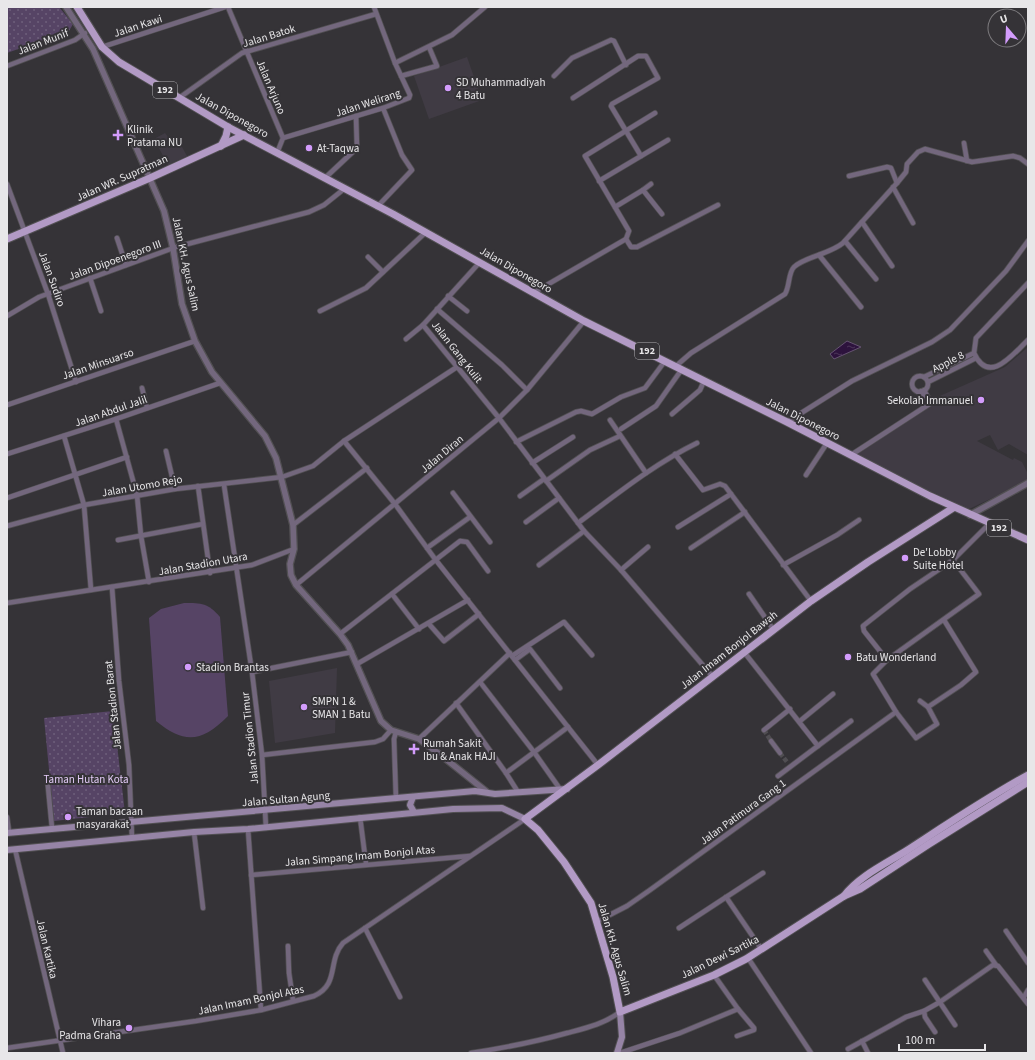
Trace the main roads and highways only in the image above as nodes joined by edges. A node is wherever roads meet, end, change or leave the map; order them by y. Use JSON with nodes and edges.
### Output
{"nodes":[{"id":1,"x":78,"y":7,"type":"edge"},
{"id":2,"x":228,"y":127,"type":"junction"},
{"id":3,"x":244,"y":135,"type":"junction"},
{"id":4,"x":221,"y":146,"type":"junction"},
{"id":5,"x":7,"y":239,"type":"edge"},
{"id":6,"x":953,"y":508,"type":"junction"},
{"id":7,"x":1028,"y":540,"type":"edge"},
{"id":8,"x":1028,"y":775,"type":"edge"},
{"id":9,"x":1028,"y":782,"type":"edge"},
{"id":10,"x":563,"y":789,"type":"junction"},
{"id":11,"x":541,"y":791,"type":"junction"},
{"id":12,"x":1002,"y":793,"type":"junction"},
{"id":13,"x":413,"y":797,"type":"junction"},
{"id":14,"x":544,"y":804,"type":"junction"},
{"id":15,"x":414,"y":812,"type":"junction"},
{"id":16,"x":525,"y":819,"type":"junction"},
{"id":17,"x":8,"y":833,"type":"edge"},
{"id":18,"x":7,"y":850,"type":"edge"},
{"id":19,"x":620,"y":1012,"type":"junction"},
{"id":20,"x":618,"y":1053,"type":"edge"}],
"edges":[{"from":1,"to":2,"type":"main road","name":"Jalan Diponegoro","number":"192"},
{"from":2,"to":3,"type":"main road","name":"Jalan Diponegoro","number":"192"},
{"from":2,"to":4,"type":"main road"},
{"from":3,"to":4,"type":"main road","name":"Jalan WR. Supratman"},
{"from":3,"to":6,"type":"main road","name":"Jalan Diponegoro","number":"192"},
{"from":4,"to":5,"type":"main road","name":"Jalan WR. Supratman"},
{"from":6,"to":7,"type":"main road","number":"192"},
{"from":6,"to":10,"type":"main road","name":"Jalan Imam Bonjol Bawah"},
{"from":8,"to":12,"type":"main road","name":"Jalan Dewi Sartika"},
{"from":9,"to":12,"type":"main road","name":"Jalan Dewi Sartika"},
{"from":10,"to":11,"type":"main road","name":"Jalan Sultan Agung"},
{"from":10,"to":14,"type":"main road","name":"Jalan Imam Bonjol Bawah"},
{"from":11,"to":13,"type":"main road","name":"Jalan Sultan Agung"},
{"from":11,"to":14,"type":"main road"},
{"from":12,"to":19,"type":"main road","name":"Jalan Dewi Sartika"},
{"from":13,"to":15,"type":"main road"},
{"from":13,"to":17,"type":"main road","name":"Jalan Sultan Agung"},
{"from":14,"to":16,"type":"main road","name":"Jalan Imam Bonjol Bawah"},
{"from":15,"to":16,"type":"main road"},
{"from":15,"to":18,"type":"main road"},
{"from":16,"to":19,"type":"main road","name":"Jalan KH. Agus Salim"},
{"from":19,"to":20,"type":"main road"}]}
